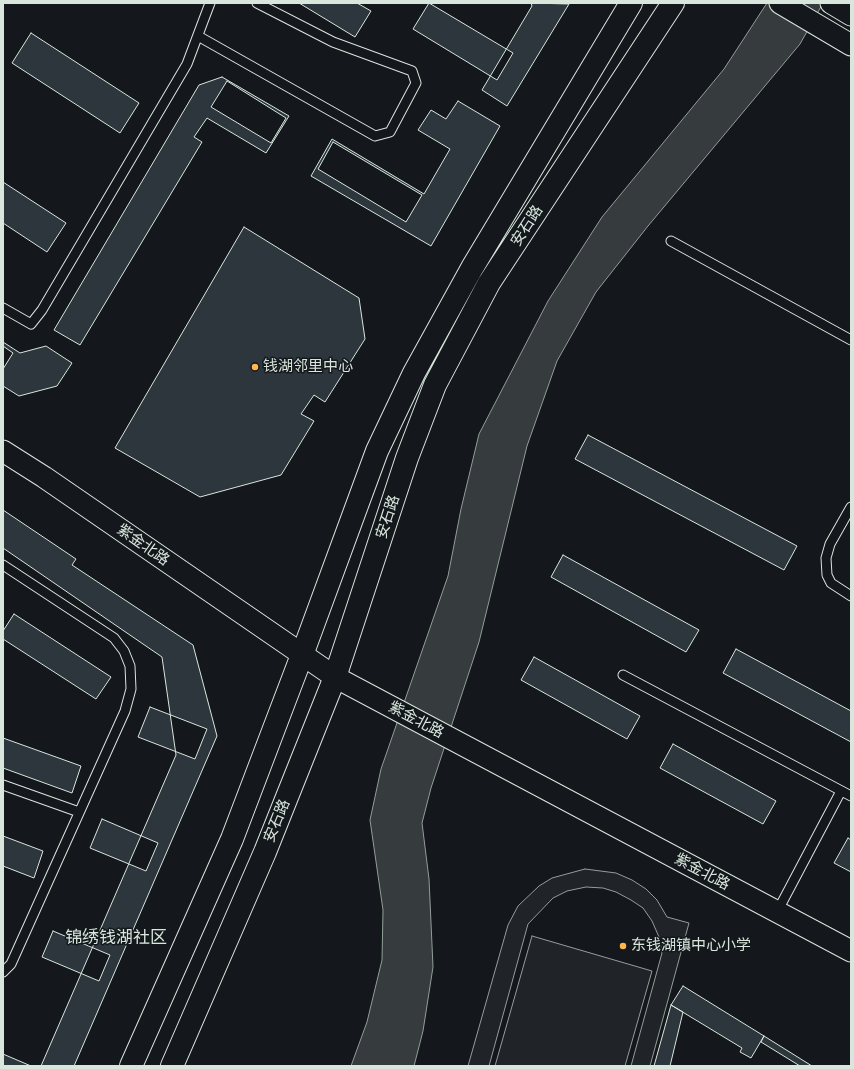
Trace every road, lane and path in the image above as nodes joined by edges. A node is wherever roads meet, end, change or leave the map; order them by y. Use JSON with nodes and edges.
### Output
{"nodes":[{"id":1,"x":210,"y":3,"type":"edge"},
{"id":2,"x":257,"y":3,"type":"edge"},
{"id":3,"x":631,"y":3,"type":"edge"},
{"id":4,"x":673,"y":3,"type":"edge"},
{"id":5,"x":780,"y":3,"type":"edge"},
{"id":6,"x":198,"y":36,"type":"junction"},
{"id":7,"x":851,"y":46,"type":"edge"},
{"id":8,"x":671,"y":241,"type":"dead end"},
{"id":9,"x":3,"y":308,"type":"edge"},
{"id":10,"x":851,"y":340,"type":"edge"},
{"id":11,"x":3,"y":451,"type":"edge"},
{"id":12,"x":851,"y":507,"type":"edge"},
{"id":13,"x":3,"y":565,"type":"edge"},
{"id":14,"x":851,"y":596,"type":"edge"},
{"id":15,"x":302,"y":655,"type":"junction"},
{"id":16,"x":623,"y":675,"type":"dead end"},
{"id":17,"x":335,"y":677,"type":"junction"},
{"id":18,"x":3,"y":785,"type":"edge"},
{"id":19,"x":841,"y":791,"type":"junction"},
{"id":20,"x":851,"y":796,"type":"edge"},
{"id":21,"x":79,"y":812,"type":"junction"},
{"id":22,"x":777,"y":912,"type":"junction"},
{"id":23,"x":851,"y":951,"type":"edge"},
{"id":24,"x":3,"y":972,"type":"edge"},
{"id":25,"x":131,"y":1066,"type":"edge"},
{"id":26,"x":172,"y":1066,"type":"edge"}],
"edges":[{"from":1,"to":6,"type":"lane"},
{"from":2,"to":6,"type":"lane"},
{"from":3,"to":15,"type":"main road","name":"安石路"},
{"from":4,"to":17,"type":"main road","name":"安石路"},
{"from":5,"to":7,"type":"street"},
{"from":6,"to":9,"type":"lane"},
{"from":8,"to":10,"type":"lane"},
{"from":11,"to":15,"type":"street","name":"紫金北路"},
{"from":12,"to":14,"type":"lane"},
{"from":13,"to":21,"type":"lane"},
{"from":15,"to":17,"type":"street","name":"紫金北路"},
{"from":15,"to":25,"type":"main road","name":"安石路"},
{"from":16,"to":19,"type":"lane"},
{"from":17,"to":22,"type":"street","name":"紫金北路"},
{"from":17,"to":26,"type":"main road","name":"安石路"},
{"from":18,"to":21,"type":"lane"},
{"from":19,"to":20,"type":"lane"},
{"from":19,"to":22,"type":"lane"},
{"from":21,"to":24,"type":"lane"},
{"from":22,"to":23,"type":"street","name":"紫金北路"}]}
